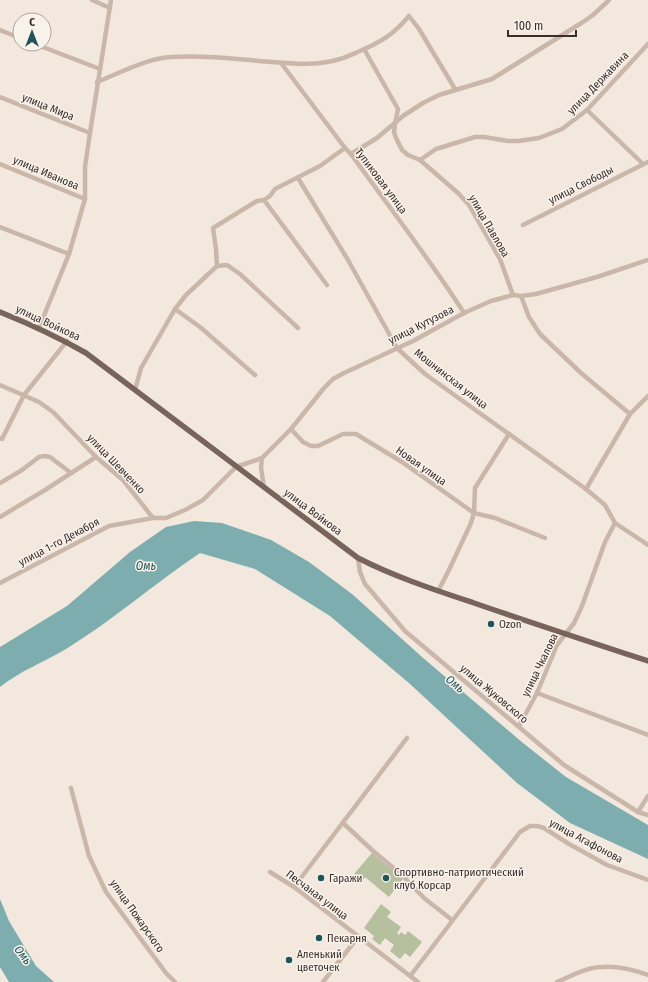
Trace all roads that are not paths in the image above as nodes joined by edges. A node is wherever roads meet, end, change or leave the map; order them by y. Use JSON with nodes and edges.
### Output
{"nodes":[{"id":1,"x":92,"y":0,"type":"edge"},
{"id":2,"x":111,"y":0,"type":"edge"},
{"id":3,"x":609,"y":0,"type":"edge"},
{"id":4,"x":110,"y":8,"type":"junction"},
{"id":5,"x":0,"y":30,"type":"edge"},
{"id":6,"x":12,"y":35,"type":"edge"},
{"id":7,"x":648,"y":44,"type":"edge"},
{"id":8,"x":364,"y":49,"type":"junction"},
{"id":9,"x":52,"y":51,"type":"edge"},
{"id":10,"x":280,"y":63,"type":"junction"},
{"id":11,"x":100,"y":69,"type":"junction"},
{"id":12,"x":97,"y":82,"type":"junction"},
{"id":13,"x":455,"y":89,"type":"junction"},
{"id":14,"x":0,"y":97,"type":"edge"},
{"id":15,"x":587,"y":110,"type":"junction"},
{"id":16,"x":395,"y":124,"type":"junction"},
{"id":17,"x":90,"y":133,"type":"junction"},
{"id":18,"x":345,"y":148,"type":"junction"},
{"id":19,"x":351,"y":154,"type":"junction"},
{"id":20,"x":420,"y":160,"type":"junction"},
{"id":21,"x":648,"y":162,"type":"edge"},
{"id":22,"x":0,"y":164,"type":"edge"},
{"id":23,"x":642,"y":164,"type":"junction"},
{"id":24,"x":298,"y":178,"type":"junction"},
{"id":25,"x":85,"y":200,"type":"junction"},
{"id":26,"x":264,"y":200,"type":"junction"},
{"id":27,"x":523,"y":225,"type":"dead end"},
{"id":28,"x":0,"y":227,"type":"edge"},
{"id":29,"x":69,"y":254,"type":"junction"},
{"id":30,"x":648,"y":260,"type":"edge"},
{"id":31,"x":217,"y":266,"type":"junction"},
{"id":32,"x":327,"y":285,"type":"dead end"},
{"id":33,"x":513,"y":295,"type":"junction"},
{"id":34,"x":521,"y":296,"type":"junction"},
{"id":35,"x":175,"y":310,"type":"junction"},
{"id":36,"x":0,"y":312,"type":"edge"},
{"id":37,"x":464,"y":314,"type":"junction"},
{"id":38,"x":39,"y":328,"type":"junction"},
{"id":39,"x":298,"y":328,"type":"dead end"},
{"id":40,"x":67,"y":341,"type":"junction"},
{"id":41,"x":397,"y":348,"type":"junction"},
{"id":42,"x":255,"y":375,"type":"dead end"},
{"id":43,"x":0,"y":385,"type":"edge"},
{"id":44,"x":135,"y":390,"type":"junction"},
{"id":45,"x":24,"y":395,"type":"junction"},
{"id":46,"x":648,"y":396,"type":"edge"},
{"id":47,"x":630,"y":414,"type":"junction"},
{"id":48,"x":291,"y":429,"type":"junction"},
{"id":49,"x":509,"y":434,"type":"junction"},
{"id":50,"x":0,"y":438,"type":"edge"},
{"id":51,"x":96,"y":457,"type":"junction"},
{"id":52,"x":262,"y":458,"type":"junction"},
{"id":53,"x":236,"y":467,"type":"junction"},
{"id":54,"x":71,"y":473,"type":"junction"},
{"id":55,"x":0,"y":483,"type":"edge"},
{"id":56,"x":264,"y":488,"type":"junction"},
{"id":57,"x":586,"y":490,"type":"junction"},
{"id":58,"x":474,"y":513,"type":"junction"},
{"id":59,"x":0,"y":516,"type":"edge"},
{"id":60,"x":153,"y":518,"type":"junction"},
{"id":61,"x":615,"y":523,"type":"junction"},
{"id":62,"x":545,"y":538,"type":"dead end"},
{"id":63,"x":648,"y":545,"type":"edge"},
{"id":64,"x":358,"y":558,"type":"junction"},
{"id":65,"x":0,"y":583,"type":"edge"},
{"id":66,"x":438,"y":591,"type":"junction"},
{"id":67,"x":565,"y":634,"type":"junction"},
{"id":68,"x":648,"y":661,"type":"edge"},
{"id":69,"x":537,"y":693,"type":"junction"},
{"id":70,"x":519,"y":726,"type":"junction"},
{"id":71,"x":648,"y":734,"type":"edge"},
{"id":72,"x":407,"y":738,"type":"dead end"},
{"id":73,"x":71,"y":788,"type":"dead end"},
{"id":74,"x":648,"y":796,"type":"edge"},
{"id":75,"x":638,"y":812,"type":"junction"},
{"id":76,"x":648,"y":815,"type":"edge"},
{"id":77,"x":343,"y":823,"type":"junction"},
{"id":78,"x":270,"y":872,"type":"dead end"},
{"id":79,"x":648,"y":880,"type":"edge"},
{"id":80,"x":294,"y":887,"type":"junction"},
{"id":81,"x":452,"y":920,"type":"junction"},
{"id":82,"x":358,"y":937,"type":"junction"},
{"id":83,"x":411,"y":975,"type":"junction"},
{"id":84,"x":648,"y":975,"type":"edge"},
{"id":85,"x":175,"y":982,"type":"edge"},
{"id":86,"x":323,"y":982,"type":"edge"},
{"id":87,"x":418,"y":982,"type":"edge"},
{"id":88,"x":557,"y":982,"type":"edge"}],
"edges":[{"from":1,"to":4,"type":"street"},
{"from":2,"to":4,"type":"street"},
{"from":3,"to":13,"type":"street"},
{"from":4,"to":11,"type":"street"},
{"from":5,"to":6,"type":"street"},
{"from":7,"to":15,"type":"street","name":"улица Державина"},
{"from":8,"to":10,"type":"street"},
{"from":8,"to":13,"type":"street"},
{"from":8,"to":16,"type":"street"},
{"from":9,"to":11,"type":"street"},
{"from":10,"to":12,"type":"street"},
{"from":10,"to":18,"type":"street","name":"Тупиковая улица"},
{"from":11,"to":12,"type":"street"},
{"from":12,"to":17,"type":"street"},
{"from":13,"to":16,"type":"street"},
{"from":14,"to":17,"type":"street","name":"улица Мира"},
{"from":15,"to":20,"type":"street","name":"улица Державина"},
{"from":15,"to":23,"type":"street"},
{"from":16,"to":19,"type":"street"},
{"from":16,"to":20,"type":"street","name":"улица Павлова"},
{"from":17,"to":25,"type":"street"},
{"from":18,"to":19,"type":"street","name":"Тупиковая улица"},
{"from":18,"to":24,"type":"street"},
{"from":19,"to":37,"type":"street","name":"Тупиковая улица"},
{"from":20,"to":33,"type":"street","name":"улица Павлова"},
{"from":21,"to":23,"type":"street","name":"улица Свободы"},
{"from":22,"to":25,"type":"street","name":"улица Иванова"},
{"from":23,"to":27,"type":"street","name":"улица Свободы"},
{"from":24,"to":26,"type":"street"},
{"from":24,"to":41,"type":"street","name":"Мошнинская улица"},
{"from":25,"to":29,"type":"street"},
{"from":26,"to":31,"type":"street"},
{"from":26,"to":32,"type":"street"},
{"from":28,"to":29,"type":"street"},
{"from":29,"to":38,"type":"street"},
{"from":30,"to":34,"type":"street","name":"улица Кутузова"},
{"from":31,"to":35,"type":"street"},
{"from":31,"to":39,"type":"street"},
{"from":33,"to":34,"type":"street","name":"улица Кутузова"},
{"from":33,"to":37,"type":"street","name":"улица Кутузова"},
{"from":34,"to":47,"type":"street"},
{"from":35,"to":42,"type":"street"},
{"from":35,"to":44,"type":"street"},
{"from":36,"to":38,"type":"main road","name":"улица Войкова"},
{"from":37,"to":41,"type":"street","name":"улица Кутузова"},
{"from":38,"to":40,"type":"main road","name":"улица Войкова"},
{"from":40,"to":44,"type":"main road","name":"улица Войкова"},
{"from":40,"to":45,"type":"street"},
{"from":41,"to":48,"type":"street","name":"улица Кутузова"},
{"from":41,"to":49,"type":"street","name":"Мошнинская улица"},
{"from":43,"to":45,"type":"street","name":"улица Шевченко"},
{"from":44,"to":53,"type":"main road","name":"улица Войкова"},
{"from":45,"to":50,"type":"street"},
{"from":45,"to":51,"type":"street","name":"улица Шевченко"},
{"from":46,"to":47,"type":"street"},
{"from":47,"to":57,"type":"street"},
{"from":48,"to":52,"type":"street","name":"улица Кутузова"},
{"from":48,"to":58,"type":"street","name":"Новая улица"},
{"from":49,"to":57,"type":"street","name":"Мошнинская улица"},
{"from":49,"to":58,"type":"street"},
{"from":51,"to":54,"type":"street"},
{"from":51,"to":60,"type":"street","name":"улица Шевченко"},
{"from":52,"to":53,"type":"street","name":"улица Кутузова"},
{"from":52,"to":56,"type":"street"},
{"from":53,"to":56,"type":"main road","name":"улица Войкова"},
{"from":53,"to":60,"type":"street"},
{"from":54,"to":55,"type":"street"},
{"from":54,"to":59,"type":"street"},
{"from":56,"to":64,"type":"main road","name":"улица Войкова"},
{"from":57,"to":61,"type":"street","name":"Мошнинская улица"},
{"from":58,"to":62,"type":"street","name":"Новая улица"},
{"from":58,"to":66,"type":"street"},
{"from":60,"to":65,"type":"street","name":"улица 1-го Декабря"},
{"from":61,"to":63,"type":"street","name":"Мошнинская улица"},
{"from":61,"to":67,"type":"street","name":"улица Чкалова"},
{"from":64,"to":66,"type":"main road","name":"улица Войкова"},
{"from":64,"to":70,"type":"street","name":"улица Жуковского"},
{"from":66,"to":67,"type":"main road","name":"улица Войкова"},
{"from":67,"to":68,"type":"main road","name":"улица Войкова"},
{"from":67,"to":69,"type":"street","name":"улица Чкалова"},
{"from":69,"to":70,"type":"street","name":"улица Чкалова"},
{"from":69,"to":71,"type":"street"},
{"from":70,"to":75,"type":"street","name":"улица Жуковского"},
{"from":72,"to":77,"type":"street"},
{"from":73,"to":85,"type":"street","name":"улица Пожарского"},
{"from":74,"to":75,"type":"street"},
{"from":75,"to":76,"type":"street","name":"улица Жуковского"},
{"from":77,"to":80,"type":"street"},
{"from":77,"to":81,"type":"street"},
{"from":78,"to":80,"type":"street","name":"Песчаная улица"},
{"from":79,"to":81,"type":"street","name":"улица Агафонова"},
{"from":80,"to":82,"type":"street","name":"Песчаная улица"},
{"from":81,"to":83,"type":"street"},
{"from":82,"to":83,"type":"street","name":"Песчаная улица"},
{"from":82,"to":86,"type":"street"},
{"from":83,"to":87,"type":"street","name":"Песчаная улица"},
{"from":84,"to":88,"type":"street"}]}
